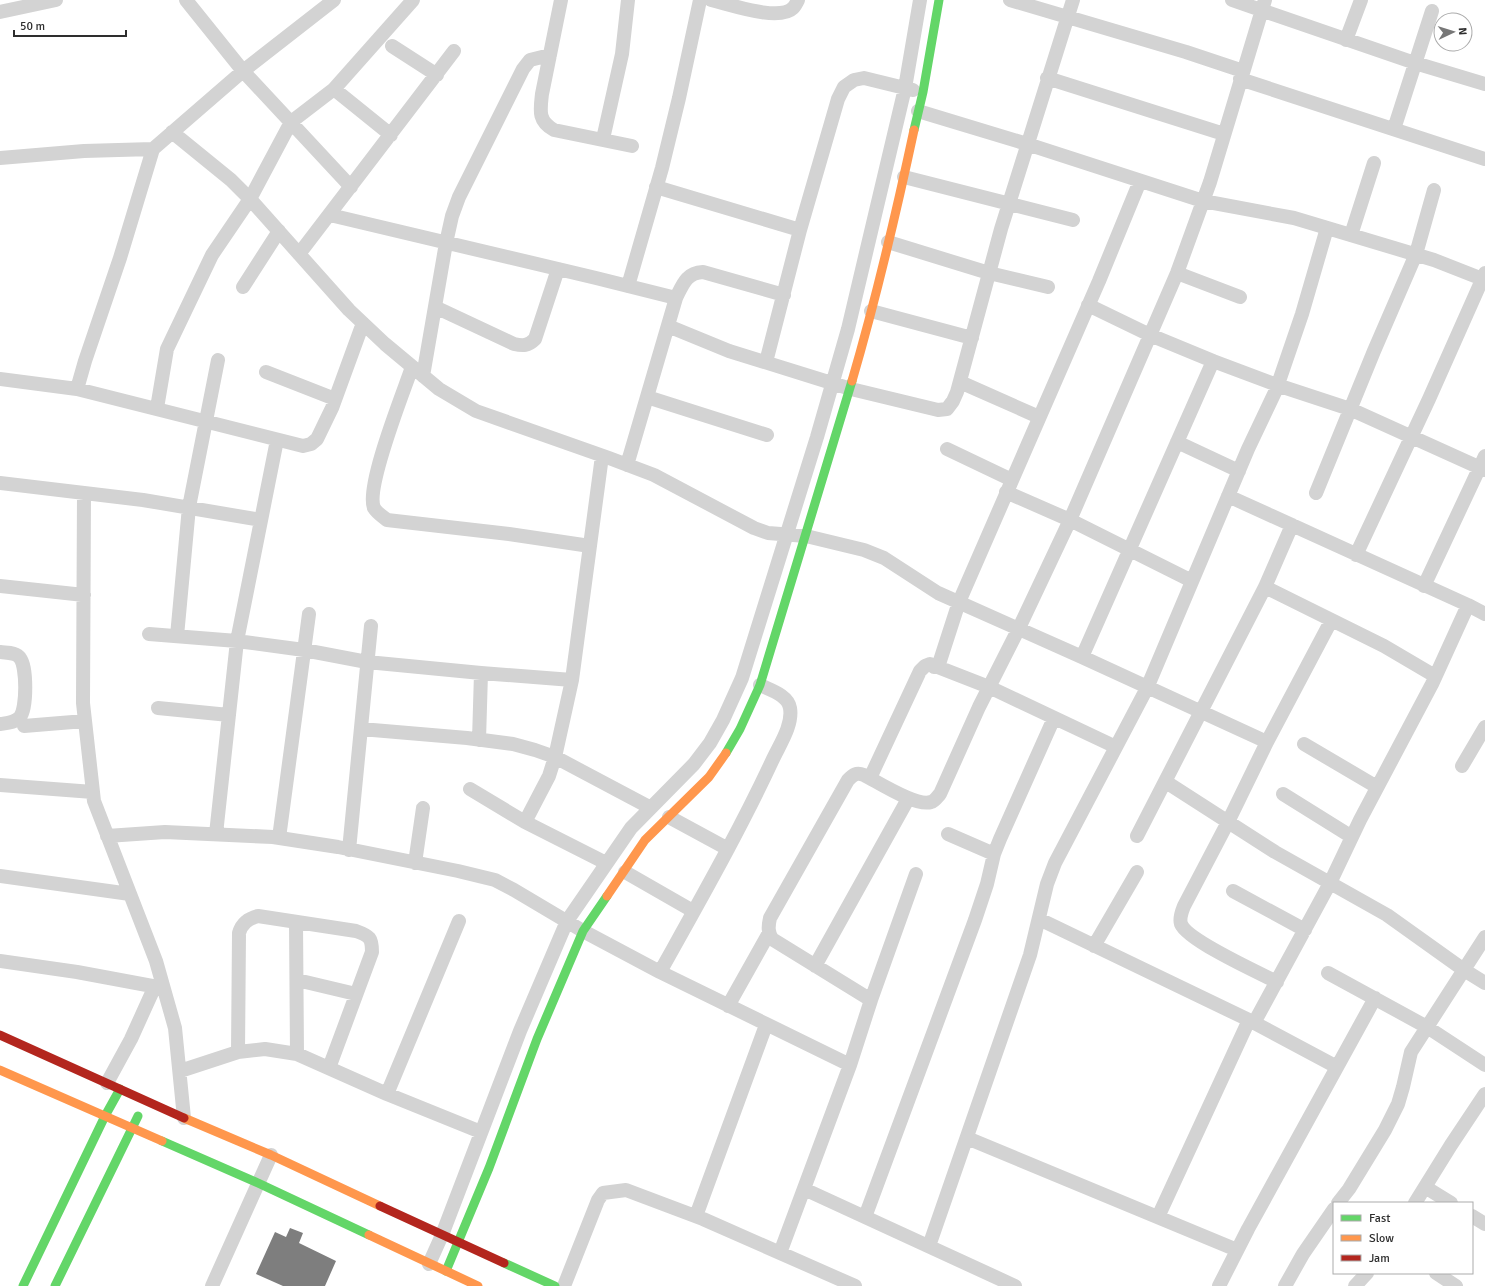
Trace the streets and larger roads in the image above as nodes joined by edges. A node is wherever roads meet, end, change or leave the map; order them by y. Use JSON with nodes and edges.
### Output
{"nodes":[{"id":1,"x":56,"y":0,"type":"edge"},
{"id":2,"x":186,"y":0,"type":"edge"},
{"id":3,"x":334,"y":0,"type":"edge"},
{"id":4,"x":413,"y":0,"type":"edge"},
{"id":5,"x":561,"y":0,"type":"edge"},
{"id":6,"x":628,"y":0,"type":"edge"},
{"id":7,"x":700,"y":0,"type":"edge"},
{"id":8,"x":712,"y":0,"type":"edge"},
{"id":9,"x":798,"y":0,"type":"edge"},
{"id":10,"x":920,"y":0,"type":"edge"},
{"id":11,"x":939,"y":0,"type":"edge"},
{"id":12,"x":1010,"y":0,"type":"edge"},
{"id":13,"x":1073,"y":0,"type":"edge"},
{"id":14,"x":1232,"y":0,"type":"edge"},
{"id":15,"x":1361,"y":0,"type":"edge"},
{"id":16,"x":744,"y":4,"type":"edge"},
{"id":17,"x":1264,"y":5,"type":"edge"},
{"id":18,"x":1432,"y":11,"type":"dead end"},
{"id":19,"x":0,"y":12,"type":"edge"},
{"id":20,"x":1067,"y":16,"type":"junction"},
{"id":21,"x":1346,"y":40,"type":"junction"},
{"id":22,"x":392,"y":46,"type":"dead end"},
{"id":23,"x":454,"y":51,"type":"dead end"},
{"id":24,"x":550,"y":55,"type":"junction"},
{"id":25,"x":1415,"y":63,"type":"junction"},
{"id":26,"x":243,"y":71,"type":"junction"},
{"id":27,"x":437,"y":74,"type":"junction"},
{"id":28,"x":1242,"y":75,"type":"junction"},
{"id":29,"x":1048,"y":78,"type":"junction"},
{"id":30,"x":1485,"y":84,"type":"edge"},
{"id":31,"x":334,"y":88,"type":"junction"},
{"id":32,"x":905,"y":88,"type":"junction"},
{"id":33,"x":923,"y":92,"type":"junction"},
{"id":34,"x":918,"y":111,"type":"junction"},
{"id":35,"x":291,"y":122,"type":"junction"},
{"id":36,"x":1394,"y":129,"type":"junction"},
{"id":37,"x":172,"y":132,"type":"junction"},
{"id":38,"x":1224,"y":134,"type":"junction"},
{"id":39,"x":392,"y":135,"type":"junction"},
{"id":40,"x":603,"y":139,"type":"junction"},
{"id":41,"x":1027,"y":144,"type":"junction"},
{"id":42,"x":632,"y":146,"type":"dead end"},
{"id":43,"x":153,"y":149,"type":"junction"},
{"id":44,"x":0,"y":158,"type":"edge"},
{"id":45,"x":1485,"y":159,"type":"edge"},
{"id":46,"x":1374,"y":163,"type":"dead end"},
{"id":47,"x":904,"y":176,"type":"junction"},
{"id":48,"x":1140,"y":180,"type":"junction"},
{"id":49,"x":351,"y":187,"type":"junction"},
{"id":50,"x":656,"y":187,"type":"junction"},
{"id":51,"x":1434,"y":190,"type":"dead end"},
{"id":52,"x":250,"y":198,"type":"junction"},
{"id":53,"x":1203,"y":201,"type":"junction"},
{"id":54,"x":1009,"y":203,"type":"junction"},
{"id":55,"x":330,"y":215,"type":"junction"},
{"id":56,"x":1073,"y":220,"type":"dead end"},
{"id":57,"x":1327,"y":228,"type":"junction"},
{"id":58,"x":800,"y":230,"type":"junction"},
{"id":59,"x":279,"y":231,"type":"junction"},
{"id":60,"x":1350,"y":235,"type":"junction"},
{"id":61,"x":888,"y":242,"type":"junction"},
{"id":62,"x":446,"y":243,"type":"junction"},
{"id":63,"x":300,"y":254,"type":"junction"},
{"id":64,"x":1416,"y":254,"type":"junction"},
{"id":65,"x":558,"y":269,"type":"junction"},
{"id":66,"x":989,"y":273,"type":"junction"},
{"id":67,"x":1178,"y":274,"type":"junction"},
{"id":68,"x":1484,"y":277,"type":"edge"},
{"id":69,"x":628,"y":286,"type":"junction"},
{"id":70,"x":243,"y":287,"type":"dead end"},
{"id":71,"x":1048,"y":287,"type":"dead end"},
{"id":72,"x":784,"y":295,"type":"junction"},
{"id":73,"x":1240,"y":297,"type":"dead end"},
{"id":74,"x":676,"y":298,"type":"junction"},
{"id":75,"x":1088,"y":305,"type":"junction"},
{"id":76,"x":435,"y":307,"type":"junction"},
{"id":77,"x":871,"y":311,"type":"junction"},
{"id":78,"x":363,"y":323,"type":"junction"},
{"id":79,"x":668,"y":326,"type":"junction"},
{"id":80,"x":1150,"y":334,"type":"junction"},
{"id":81,"x":972,"y":338,"type":"junction"},
{"id":82,"x":218,"y":360,"type":"dead end"},
{"id":83,"x":1213,"y":361,"type":"junction"},
{"id":84,"x":766,"y":362,"type":"junction"},
{"id":85,"x":418,"y":371,"type":"junction"},
{"id":86,"x":266,"y":372,"type":"dead end"},
{"id":87,"x":0,"y":379,"type":"edge"},
{"id":88,"x":960,"y":382,"type":"junction"},
{"id":89,"x":833,"y":383,"type":"junction"},
{"id":90,"x":1277,"y":385,"type":"junction"},
{"id":91,"x":851,"y":389,"type":"junction"},
{"id":92,"x":78,"y":390,"type":"junction"},
{"id":93,"x":647,"y":397,"type":"junction"},
{"id":94,"x":335,"y":399,"type":"junction"},
{"id":95,"x":157,"y":408,"type":"junction"},
{"id":96,"x":1350,"y":409,"type":"junction"},
{"id":97,"x":1039,"y":417,"type":"junction"},
{"id":98,"x":206,"y":421,"type":"junction"},
{"id":99,"x":767,"y":435,"type":"dead end"},
{"id":100,"x":1411,"y":436,"type":"junction"},
{"id":101,"x":277,"y":440,"type":"junction"},
{"id":102,"x":1177,"y":442,"type":"junction"},
{"id":103,"x":947,"y":449,"type":"dead end"},
{"id":104,"x":602,"y":456,"type":"junction"},
{"id":105,"x":1483,"y":464,"type":"edge"},
{"id":106,"x":627,"y":465,"type":"junction"},
{"id":107,"x":1239,"y":471,"type":"junction"},
{"id":108,"x":0,"y":483,"type":"edge"},
{"id":109,"x":1009,"y":486,"type":"junction"},
{"id":110,"x":84,"y":493,"type":"junction"},
{"id":111,"x":1316,"y":493,"type":"dead end"},
{"id":112,"x":1228,"y":496,"type":"junction"},
{"id":113,"x":189,"y":508,"type":"junction"},
{"id":114,"x":261,"y":520,"type":"junction"},
{"id":115,"x":1070,"y":520,"type":"junction"},
{"id":116,"x":1292,"y":525,"type":"junction"},
{"id":117,"x":786,"y":535,"type":"junction"},
{"id":118,"x":806,"y":536,"type":"junction"},
{"id":119,"x":590,"y":546,"type":"junction"},
{"id":120,"x":1130,"y":550,"type":"junction"},
{"id":121,"x":1356,"y":555,"type":"junction"},
{"id":122,"x":1192,"y":581,"type":"junction"},
{"id":123,"x":0,"y":586,"type":"edge"},
{"id":124,"x":1424,"y":586,"type":"junction"},
{"id":125,"x":1265,"y":587,"type":"junction"},
{"id":126,"x":84,"y":595,"type":"junction"},
{"id":127,"x":959,"y":602,"type":"junction"},
{"id":128,"x":1468,"y":605,"type":"junction"},
{"id":129,"x":309,"y":614,"type":"dead end"},
{"id":130,"x":1485,"y":614,"type":"edge"},
{"id":131,"x":1331,"y":620,"type":"junction"},
{"id":132,"x":371,"y":626,"type":"dead end"},
{"id":133,"x":1019,"y":628,"type":"junction"},
{"id":134,"x":149,"y":634,"type":"dead end"},
{"id":135,"x":177,"y":636,"type":"junction"},
{"id":136,"x":237,"y":641,"type":"junction"},
{"id":137,"x":304,"y":650,"type":"junction"},
{"id":138,"x":0,"y":652,"type":"edge"},
{"id":139,"x":1082,"y":657,"type":"junction"},
{"id":140,"x":367,"y":662,"type":"junction"},
{"id":141,"x":936,"y":667,"type":"junction"},
{"id":142,"x":481,"y":673,"type":"junction"},
{"id":143,"x":1435,"y":676,"type":"junction"},
{"id":144,"x":572,"y":680,"type":"junction"},
{"id":145,"x":760,"y":685,"type":"junction"},
{"id":146,"x":989,"y":687,"type":"junction"},
{"id":147,"x":1147,"y":688,"type":"junction"},
{"id":148,"x":158,"y":708,"type":"dead end"},
{"id":149,"x":1201,"y":711,"type":"junction"},
{"id":150,"x":229,"y":715,"type":"junction"},
{"id":151,"x":1054,"y":718,"type":"junction"},
{"id":152,"x":85,"y":720,"type":"junction"},
{"id":153,"x":0,"y":724,"type":"edge"},
{"id":154,"x":24,"y":726,"type":"dead end"},
{"id":155,"x":1485,"y":727,"type":"edge"},
{"id":156,"x":361,"y":729,"type":"junction"},
{"id":157,"x":478,"y":740,"type":"junction"},
{"id":158,"x":1267,"y":742,"type":"junction"},
{"id":159,"x":1304,"y":744,"type":"dead end"},
{"id":160,"x":1116,"y":747,"type":"junction"},
{"id":161,"x":555,"y":757,"type":"junction"},
{"id":162,"x":1462,"y":766,"type":"dead end"},
{"id":163,"x":870,"y":778,"type":"junction"},
{"id":164,"x":1166,"y":782,"type":"junction"},
{"id":165,"x":0,"y":785,"type":"edge"},
{"id":166,"x":1377,"y":787,"type":"junction"},
{"id":167,"x":470,"y":789,"type":"dead end"},
{"id":168,"x":93,"y":792,"type":"junction"},
{"id":169,"x":1284,"y":794,"type":"dead end"},
{"id":170,"x":908,"y":799,"type":"junction"},
{"id":171,"x":423,"y":808,"type":"dead end"},
{"id":172,"x":651,"y":808,"type":"junction"},
{"id":173,"x":669,"y":817,"type":"junction"},
{"id":174,"x":525,"y":822,"type":"junction"},
{"id":175,"x":1228,"y":822,"type":"junction"},
{"id":176,"x":216,"y":834,"type":"junction"},
{"id":177,"x":948,"y":834,"type":"dead end"},
{"id":178,"x":107,"y":836,"type":"junction"},
{"id":179,"x":1137,"y":836,"type":"dead end"},
{"id":180,"x":1352,"y":836,"type":"junction"},
{"id":181,"x":279,"y":838,"type":"junction"},
{"id":182,"x":728,"y":849,"type":"junction"},
{"id":183,"x":349,"y":850,"type":"junction"},
{"id":184,"x":994,"y":854,"type":"junction"},
{"id":185,"x":415,"y":863,"type":"junction"},
{"id":186,"x":606,"y":863,"type":"junction"},
{"id":187,"x":624,"y":872,"type":"junction"},
{"id":188,"x":1137,"y":872,"type":"dead end"},
{"id":189,"x":916,"y":874,"type":"dead end"},
{"id":190,"x":0,"y":876,"type":"edge"},
{"id":191,"x":1330,"y":884,"type":"junction"},
{"id":192,"x":1233,"y":891,"type":"dead end"},
{"id":193,"x":130,"y":894,"type":"junction"},
{"id":194,"x":693,"y":911,"type":"junction"},
{"id":195,"x":1039,"y":919,"type":"junction"},
{"id":196,"x":459,"y":921,"type":"dead end"},
{"id":197,"x":296,"y":922,"type":"junction"},
{"id":198,"x":567,"y":922,"type":"junction"},
{"id":199,"x":1305,"y":930,"type":"junction"},
{"id":200,"x":583,"y":931,"type":"junction"},
{"id":201,"x":769,"y":933,"type":"junction"},
{"id":202,"x":1485,"y":937,"type":"edge"},
{"id":203,"x":1094,"y":946,"type":"junction"},
{"id":204,"x":0,"y":960,"type":"edge"},
{"id":205,"x":815,"y":966,"type":"junction"},
{"id":206,"x":1464,"y":970,"type":"junction"},
{"id":207,"x":660,"y":972,"type":"junction"},
{"id":208,"x":1328,"y":973,"type":"dead end"},
{"id":209,"x":296,"y":980,"type":"junction"},
{"id":210,"x":1277,"y":982,"type":"junction"},
{"id":211,"x":1485,"y":983,"type":"edge"},
{"id":212,"x":159,"y":987,"type":"junction"},
{"id":213,"x":356,"y":994,"type":"junction"},
{"id":214,"x":1375,"y":998,"type":"junction"},
{"id":215,"x":871,"y":1000,"type":"junction"},
{"id":216,"x":728,"y":1006,"type":"junction"},
{"id":217,"x":1252,"y":1021,"type":"junction"},
{"id":218,"x":766,"y":1025,"type":"junction"},
{"id":219,"x":1427,"y":1027,"type":"junction"},
{"id":220,"x":0,"y":1035,"type":"edge"},
{"id":221,"x":238,"y":1052,"type":"junction"},
{"id":222,"x":297,"y":1054,"type":"junction"},
{"id":223,"x":1485,"y":1064,"type":"edge"},
{"id":224,"x":850,"y":1066,"type":"junction"},
{"id":225,"x":1337,"y":1067,"type":"junction"},
{"id":226,"x":329,"y":1068,"type":"junction"},
{"id":227,"x":0,"y":1070,"type":"edge"},
{"id":228,"x":180,"y":1071,"type":"junction"},
{"id":229,"x":107,"y":1083,"type":"junction"},
{"id":230,"x":120,"y":1089,"type":"junction"},
{"id":231,"x":386,"y":1094,"type":"junction"},
{"id":232,"x":1485,"y":1094,"type":"edge"},
{"id":233,"x":145,"y":1101,"type":"junction"},
{"id":234,"x":105,"y":1116,"type":"junction"},
{"id":235,"x":184,"y":1118,"type":"junction"},
{"id":236,"x":132,"y":1128,"type":"junction"},
{"id":237,"x":481,"y":1132,"type":"junction"},
{"id":238,"x":967,"y":1138,"type":"junction"},
{"id":239,"x":271,"y":1154,"type":"junction"},
{"id":240,"x":258,"y":1183,"type":"junction"},
{"id":241,"x":1425,"y":1187,"type":"junction"},
{"id":242,"x":804,"y":1189,"type":"junction"},
{"id":243,"x":1339,"y":1202,"type":"edge"},
{"id":244,"x":1416,"y":1202,"type":"edge"},
{"id":245,"x":1449,"y":1202,"type":"edge"},
{"id":246,"x":1333,"y":1210,"type":"edge"},
{"id":247,"x":696,"y":1216,"type":"junction"},
{"id":248,"x":865,"y":1217,"type":"junction"},
{"id":249,"x":1158,"y":1217,"type":"junction"},
{"id":250,"x":1473,"y":1217,"type":"edge"},
{"id":251,"x":1485,"y":1224,"type":"edge"},
{"id":252,"x":442,"y":1235,"type":"junction"},
{"id":253,"x":459,"y":1243,"type":"junction"},
{"id":254,"x":929,"y":1246,"type":"junction"},
{"id":255,"x":1237,"y":1250,"type":"junction"},
{"id":256,"x":780,"y":1253,"type":"junction"},
{"id":257,"x":429,"y":1264,"type":"junction"},
{"id":258,"x":446,"y":1271,"type":"junction"},
{"id":259,"x":1366,"y":1274,"type":"edge"},
{"id":260,"x":1438,"y":1274,"type":"edge"},
{"id":261,"x":23,"y":1286,"type":"edge"},
{"id":262,"x":55,"y":1286,"type":"edge"},
{"id":263,"x":212,"y":1286,"type":"edge"},
{"id":264,"x":478,"y":1286,"type":"edge"},
{"id":265,"x":555,"y":1286,"type":"edge"},
{"id":266,"x":564,"y":1286,"type":"edge"},
{"id":267,"x":855,"y":1286,"type":"edge"},
{"id":268,"x":1015,"y":1286,"type":"edge"},
{"id":269,"x":1219,"y":1286,"type":"edge"},
{"id":270,"x":1285,"y":1286,"type":"edge"},
{"id":271,"x":1355,"y":1286,"type":"edge"},
{"id":272,"x":1456,"y":1286,"type":"edge"}],
"edges":[{"from":1,"to":19,"type":"street"},
{"from":2,"to":26,"type":"street"},
{"from":3,"to":26,"type":"street"},
{"from":4,"to":31,"type":"street"},
{"from":5,"to":24,"type":"street"},
{"from":6,"to":40,"type":"street"},
{"from":7,"to":50,"type":"street"},
{"from":8,"to":16,"type":"street"},
{"from":9,"to":16,"type":"street"},
{"from":10,"to":32,"type":"street"},
{"from":11,"to":33,"type":"street"},
{"from":12,"to":20,"type":"street"},
{"from":13,"to":20,"type":"street"},
{"from":14,"to":17,"type":"street"},
{"from":15,"to":21,"type":"street"},
{"from":17,"to":21,"type":"street"},
{"from":17,"to":28,"type":"street"},
{"from":18,"to":25,"type":"street"},
{"from":20,"to":28,"type":"street"},
{"from":20,"to":29,"type":"street"},
{"from":21,"to":25,"type":"street"},
{"from":22,"to":27,"type":"street"},
{"from":23,"to":27,"type":"street"},
{"from":24,"to":40,"type":"street"},
{"from":24,"to":62,"type":"street"},
{"from":25,"to":30,"type":"street"},
{"from":25,"to":36,"type":"street"},
{"from":26,"to":35,"type":"street"},
{"from":26,"to":37,"type":"street"},
{"from":27,"to":39,"type":"street"},
{"from":28,"to":36,"type":"street"},
{"from":28,"to":38,"type":"street"},
{"from":29,"to":38,"type":"street"},
{"from":29,"to":41,"type":"street"},
{"from":31,"to":35,"type":"street"},
{"from":31,"to":39,"type":"street"},
{"from":32,"to":33,"type":"street"},
{"from":32,"to":58,"type":"street"},
{"from":32,"to":89,"type":"street"},
{"from":33,"to":34,"type":"street"},
{"from":34,"to":41,"type":"street"},
{"from":34,"to":47,"type":"street"},
{"from":35,"to":49,"type":"street"},
{"from":35,"to":52,"type":"street"},
{"from":36,"to":45,"type":"street"},
{"from":37,"to":43,"type":"street"},
{"from":37,"to":52,"type":"street"},
{"from":38,"to":53,"type":"street"},
{"from":39,"to":49,"type":"street"},
{"from":40,"to":42,"type":"street"},
{"from":41,"to":48,"type":"street"},
{"from":41,"to":54,"type":"street"},
{"from":43,"to":44,"type":"street"},
{"from":43,"to":92,"type":"street"},
{"from":46,"to":60,"type":"street"},
{"from":47,"to":54,"type":"street"},
{"from":47,"to":61,"type":"street"},
{"from":48,"to":53,"type":"street"},
{"from":48,"to":75,"type":"street"},
{"from":49,"to":55,"type":"street"},
{"from":50,"to":58,"type":"street"},
{"from":50,"to":69,"type":"street"},
{"from":51,"to":64,"type":"street"},
{"from":52,"to":59,"type":"street"},
{"from":52,"to":95,"type":"street"},
{"from":53,"to":57,"type":"street"},
{"from":53,"to":67,"type":"street"},
{"from":54,"to":56,"type":"street"},
{"from":54,"to":66,"type":"street"},
{"from":55,"to":62,"type":"street"},
{"from":55,"to":63,"type":"street"},
{"from":57,"to":60,"type":"street"},
{"from":57,"to":90,"type":"street"},
{"from":58,"to":72,"type":"street"},
{"from":59,"to":63,"type":"street"},
{"from":59,"to":70,"type":"street"},
{"from":60,"to":64,"type":"street"},
{"from":61,"to":66,"type":"street"},
{"from":61,"to":77,"type":"street"},
{"from":62,"to":65,"type":"street"},
{"from":62,"to":76,"type":"street"},
{"from":63,"to":78,"type":"street"},
{"from":64,"to":68,"type":"street"},
{"from":64,"to":96,"type":"street"},
{"from":65,"to":69,"type":"street"},
{"from":65,"to":76,"type":"street"},
{"from":66,"to":71,"type":"street"},
{"from":66,"to":81,"type":"street"},
{"from":67,"to":73,"type":"street"},
{"from":67,"to":80,"type":"street"},
{"from":68,"to":100,"type":"street"},
{"from":69,"to":74,"type":"street"},
{"from":72,"to":74,"type":"street"},
{"from":72,"to":84,"type":"street"},
{"from":74,"to":79,"type":"street"},
{"from":75,"to":80,"type":"street"},
{"from":75,"to":97,"type":"street"},
{"from":76,"to":85,"type":"street"},
{"from":77,"to":81,"type":"street"},
{"from":77,"to":91,"type":"street"},
{"from":78,"to":85,"type":"street"},
{"from":78,"to":94,"type":"street"},
{"from":79,"to":84,"type":"street"},
{"from":79,"to":93,"type":"street"},
{"from":80,"to":83,"type":"street"},
{"from":80,"to":115,"type":"street"},
{"from":81,"to":88,"type":"street"},
{"from":82,"to":98,"type":"street"},
{"from":83,"to":90,"type":"street"},
{"from":83,"to":102,"type":"street"},
{"from":84,"to":89,"type":"street"},
{"from":85,"to":104,"type":"street"},
{"from":85,"to":119,"type":"street"},
{"from":86,"to":94,"type":"street"},
{"from":87,"to":92,"type":"street"},
{"from":88,"to":91,"type":"street"},
{"from":88,"to":97,"type":"street"},
{"from":89,"to":91,"type":"street"},
{"from":89,"to":117,"type":"street"},
{"from":90,"to":96,"type":"street"},
{"from":90,"to":107,"type":"street"},
{"from":91,"to":118,"type":"street"},
{"from":92,"to":95,"type":"street"},
{"from":93,"to":99,"type":"street"},
{"from":93,"to":106,"type":"street"},
{"from":94,"to":101,"type":"street"},
{"from":95,"to":98,"type":"street"},
{"from":96,"to":100,"type":"street"},
{"from":96,"to":111,"type":"street"},
{"from":97,"to":109,"type":"street"},
{"from":98,"to":101,"type":"street"},
{"from":98,"to":113,"type":"street"},
{"from":100,"to":105,"type":"street"},
{"from":100,"to":121,"type":"street"},
{"from":101,"to":114,"type":"street"},
{"from":102,"to":107,"type":"street"},
{"from":102,"to":120,"type":"street"},
{"from":103,"to":109,"type":"street"},
{"from":104,"to":106,"type":"street"},
{"from":104,"to":119,"type":"street"},
{"from":105,"to":124,"type":"street"},
{"from":106,"to":117,"type":"street"},
{"from":107,"to":112,"type":"street"},
{"from":108,"to":110,"type":"street"},
{"from":109,"to":115,"type":"street"},
{"from":109,"to":127,"type":"street"},
{"from":110,"to":113,"type":"street"},
{"from":110,"to":126,"type":"street"},
{"from":112,"to":116,"type":"street"},
{"from":112,"to":122,"type":"street"},
{"from":113,"to":114,"type":"street"},
{"from":113,"to":135,"type":"street"},
{"from":114,"to":136,"type":"street"},
{"from":115,"to":120,"type":"street"},
{"from":115,"to":133,"type":"street"},
{"from":116,"to":121,"type":"street"},
{"from":116,"to":125,"type":"street"},
{"from":117,"to":118,"type":"street"},
{"from":117,"to":172,"type":"street"},
{"from":118,"to":127,"type":"street"},
{"from":118,"to":145,"type":"street"},
{"from":119,"to":144,"type":"street"},
{"from":120,"to":122,"type":"street"},
{"from":120,"to":139,"type":"street"},
{"from":121,"to":124,"type":"street"},
{"from":122,"to":147,"type":"street"},
{"from":123,"to":126,"type":"street"},
{"from":124,"to":128,"type":"street"},
{"from":125,"to":131,"type":"street"},
{"from":125,"to":149,"type":"street"},
{"from":126,"to":152,"type":"street"},
{"from":127,"to":133,"type":"street"},
{"from":127,"to":141,"type":"street"},
{"from":128,"to":130,"type":"street"},
{"from":128,"to":143,"type":"street"},
{"from":129,"to":137,"type":"street"},
{"from":131,"to":143,"type":"street"},
{"from":131,"to":158,"type":"street"},
{"from":132,"to":140,"type":"street"},
{"from":133,"to":139,"type":"street"},
{"from":133,"to":146,"type":"street"},
{"from":134,"to":135,"type":"street"},
{"from":135,"to":136,"type":"street"},
{"from":136,"to":137,"type":"street"},
{"from":136,"to":150,"type":"street"},
{"from":137,"to":140,"type":"street"},
{"from":137,"to":181,"type":"street"},
{"from":138,"to":153,"type":"street"},
{"from":139,"to":147,"type":"street"},
{"from":140,"to":142,"type":"street"},
{"from":140,"to":156,"type":"street"},
{"from":141,"to":146,"type":"street"},
{"from":141,"to":163,"type":"street"},
{"from":142,"to":144,"type":"street"},
{"from":142,"to":157,"type":"street"},
{"from":143,"to":166,"type":"street"},
{"from":144,"to":161,"type":"street"},
{"from":145,"to":173,"type":"street"},
{"from":145,"to":182,"type":"street"},
{"from":146,"to":151,"type":"street"},
{"from":146,"to":170,"type":"street"},
{"from":147,"to":149,"type":"street"},
{"from":147,"to":160,"type":"street"},
{"from":148,"to":150,"type":"street"},
{"from":149,"to":158,"type":"street"},
{"from":149,"to":164,"type":"street"},
{"from":150,"to":176,"type":"street"},
{"from":151,"to":160,"type":"street"},
{"from":151,"to":184,"type":"street"},
{"from":152,"to":154,"type":"street"},
{"from":152,"to":168,"type":"street"},
{"from":155,"to":162,"type":"street"},
{"from":156,"to":157,"type":"street"},
{"from":156,"to":183,"type":"street"},
{"from":157,"to":161,"type":"street"},
{"from":158,"to":175,"type":"street"},
{"from":159,"to":166,"type":"street"},
{"from":160,"to":195,"type":"street"},
{"from":161,"to":172,"type":"street"},
{"from":161,"to":174,"type":"street"},
{"from":163,"to":170,"type":"street"},
{"from":163,"to":201,"type":"street"},
{"from":164,"to":175,"type":"street"},
{"from":164,"to":179,"type":"street"},
{"from":165,"to":168,"type":"street"},
{"from":166,"to":180,"type":"street"},
{"from":167,"to":174,"type":"street"},
{"from":168,"to":178,"type":"street"},
{"from":169,"to":180,"type":"street"},
{"from":170,"to":205,"type":"street"},
{"from":171,"to":185,"type":"street"},
{"from":172,"to":186,"type":"street"},
{"from":173,"to":182,"type":"street"},
{"from":173,"to":187,"type":"street"},
{"from":174,"to":186,"type":"street"},
{"from":175,"to":191,"type":"street"},
{"from":175,"to":210,"type":"street"},
{"from":176,"to":178,"type":"street"},
{"from":176,"to":181,"type":"street"},
{"from":177,"to":184,"type":"street"},
{"from":178,"to":193,"type":"street"},
{"from":180,"to":191,"type":"street"},
{"from":181,"to":183,"type":"street"},
{"from":182,"to":194,"type":"street"},
{"from":183,"to":185,"type":"street"},
{"from":184,"to":248,"type":"street"},
{"from":185,"to":198,"type":"street"},
{"from":186,"to":198,"type":"street"},
{"from":187,"to":194,"type":"street"},
{"from":187,"to":200,"type":"street"},
{"from":188,"to":203,"type":"street"},
{"from":189,"to":215,"type":"street"},
{"from":190,"to":193,"type":"street"},
{"from":191,"to":199,"type":"street"},
{"from":191,"to":206,"type":"street"},
{"from":192,"to":199,"type":"street"},
{"from":193,"to":212,"type":"street"},
{"from":194,"to":207,"type":"street"},
{"from":195,"to":203,"type":"street"},
{"from":195,"to":238,"type":"street"},
{"from":196,"to":231,"type":"street"},
{"from":197,"to":209,"type":"street"},
{"from":197,"to":213,"type":"street"},
{"from":197,"to":221,"type":"street"},
{"from":198,"to":200,"type":"street"},
{"from":198,"to":237,"type":"street"},
{"from":199,"to":210,"type":"street"},
{"from":200,"to":207,"type":"street"},
{"from":200,"to":253,"type":"street"},
{"from":201,"to":205,"type":"street"},
{"from":201,"to":216,"type":"street"},
{"from":202,"to":206,"type":"street"},
{"from":203,"to":217,"type":"street"},
{"from":204,"to":212,"type":"street"},
{"from":205,"to":215,"type":"street"},
{"from":206,"to":211,"type":"street"},
{"from":206,"to":219,"type":"street"},
{"from":207,"to":216,"type":"street"},
{"from":208,"to":214,"type":"street"},
{"from":209,"to":213,"type":"street"},
{"from":209,"to":222,"type":"street"},
{"from":210,"to":217,"type":"street"},
{"from":212,"to":228,"type":"street"},
{"from":212,"to":229,"type":"street"},
{"from":213,"to":226,"type":"street"},
{"from":214,"to":219,"type":"street"},
{"from":214,"to":225,"type":"street"},
{"from":215,"to":224,"type":"street"},
{"from":216,"to":218,"type":"street"},
{"from":217,"to":225,"type":"street"},
{"from":217,"to":249,"type":"street"},
{"from":218,"to":224,"type":"street"},
{"from":218,"to":247,"type":"street"},
{"from":219,"to":223,"type":"street"},
{"from":219,"to":243,"type":"street"},
{"from":220,"to":229,"type":"street"},
{"from":221,"to":222,"type":"street"},
{"from":221,"to":228,"type":"street"},
{"from":222,"to":226,"type":"street"},
{"from":224,"to":242,"type":"street"},
{"from":225,"to":255,"type":"street"},
{"from":226,"to":231,"type":"street"},
{"from":227,"to":234,"type":"street"},
{"from":228,"to":235,"type":"street"},
{"from":229,"to":230,"type":"street"},
{"from":230,"to":233,"type":"street"},
{"from":230,"to":234,"type":"street"},
{"from":231,"to":237,"type":"street"},
{"from":232,"to":241,"type":"street"},
{"from":233,"to":235,"type":"street"},
{"from":233,"to":236,"type":"street"},
{"from":234,"to":236,"type":"street"},
{"from":234,"to":261,"type":"street"},
{"from":235,"to":239,"type":"street"},
{"from":236,"to":240,"type":"street"},
{"from":236,"to":262,"type":"street"},
{"from":237,"to":252,"type":"street"},
{"from":238,"to":249,"type":"street"},
{"from":238,"to":254,"type":"street"},
{"from":239,"to":240,"type":"street"},
{"from":239,"to":252,"type":"street"},
{"from":240,"to":257,"type":"street"},
{"from":240,"to":263,"type":"street"},
{"from":241,"to":244,"type":"street"},
{"from":241,"to":245,"type":"street"},
{"from":242,"to":248,"type":"street"},
{"from":242,"to":256,"type":"street"},
{"from":246,"to":270,"type":"street"},
{"from":247,"to":256,"type":"street"},
{"from":247,"to":266,"type":"street"},
{"from":248,"to":254,"type":"street"},
{"from":249,"to":255,"type":"street"},
{"from":250,"to":251,"type":"street"},
{"from":252,"to":253,"type":"street"},
{"from":252,"to":257,"type":"street"},
{"from":253,"to":258,"type":"street"},
{"from":253,"to":265,"type":"street"},
{"from":254,"to":268,"type":"street"},
{"from":255,"to":269,"type":"street"},
{"from":256,"to":267,"type":"street"},
{"from":257,"to":258,"type":"street"},
{"from":258,"to":264,"type":"street"},
{"from":259,"to":271,"type":"street"},
{"from":260,"to":272,"type":"street"}]}
